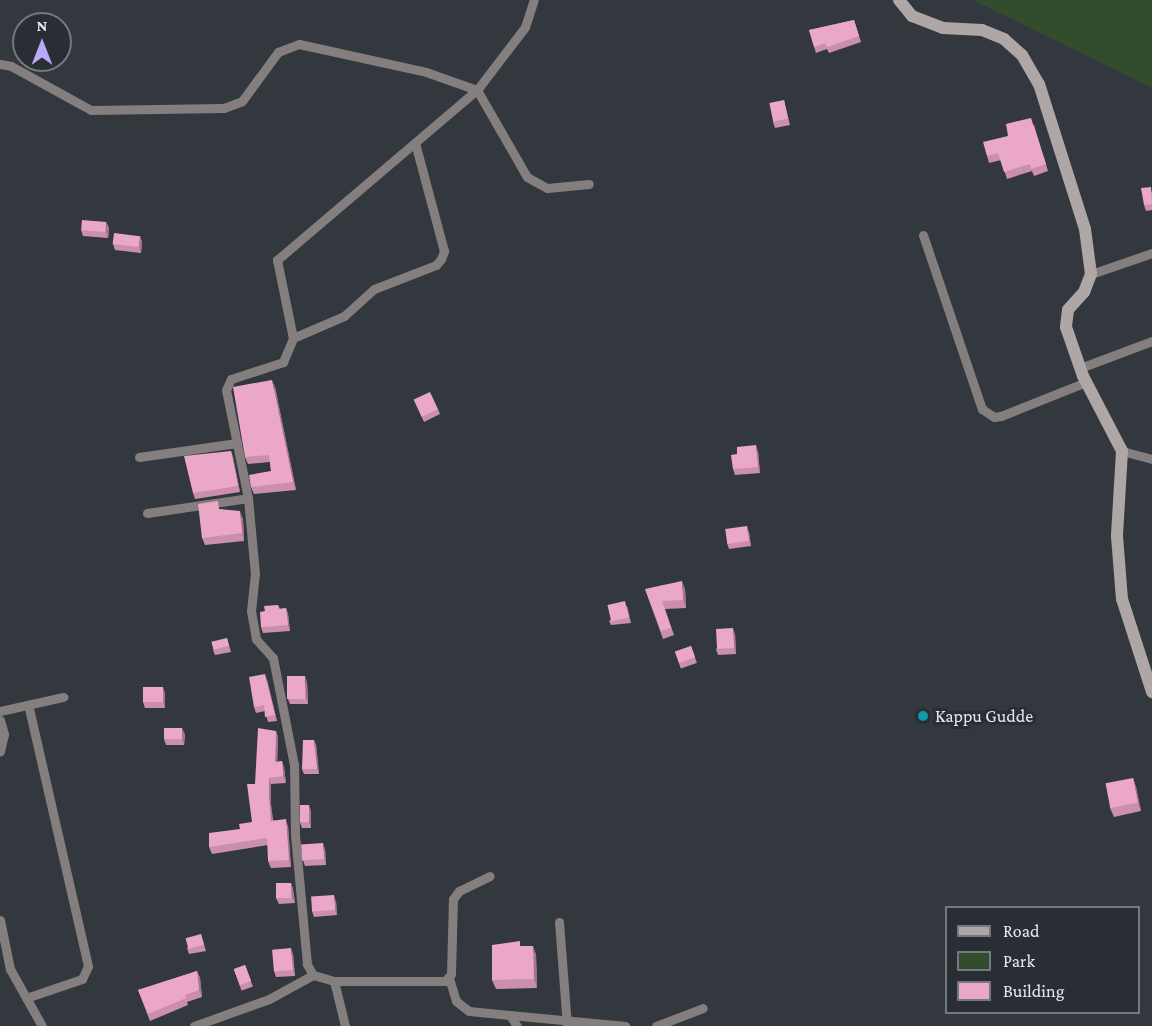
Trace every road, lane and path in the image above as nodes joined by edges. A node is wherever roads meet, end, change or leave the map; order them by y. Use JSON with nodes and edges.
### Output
{"nodes":[{"id":1,"x":534,"y":0,"type":"edge"},
{"id":2,"x":899,"y":0,"type":"edge"},
{"id":3,"x":0,"y":64,"type":"edge"},
{"id":4,"x":477,"y":90,"type":"junction"},
{"id":5,"x":415,"y":143,"type":"junction"},
{"id":6,"x":589,"y":184,"type":"dead end"},
{"id":7,"x":924,"y":236,"type":"dead end"},
{"id":8,"x":1152,"y":253,"type":"edge"},
{"id":9,"x":1091,"y":274,"type":"junction"},
{"id":10,"x":293,"y":338,"type":"junction"},
{"id":11,"x":1152,"y":341,"type":"edge"},
{"id":12,"x":1080,"y":368,"type":"junction"},
{"id":13,"x":1086,"y":382,"type":"junction"},
{"id":14,"x":237,"y":443,"type":"junction"},
{"id":15,"x":1122,"y":451,"type":"junction"},
{"id":16,"x":139,"y":457,"type":"dead end"},
{"id":17,"x":1152,"y":459,"type":"edge"},
{"id":18,"x":248,"y":498,"type":"junction"},
{"id":19,"x":147,"y":513,"type":"dead end"},
{"id":20,"x":1152,"y":692,"type":"edge"},
{"id":21,"x":63,"y":697,"type":"dead end"},
{"id":22,"x":28,"y":705,"type":"junction"},
{"id":23,"x":0,"y":711,"type":"edge"},
{"id":24,"x":0,"y":720,"type":"edge"},
{"id":25,"x":0,"y":752,"type":"edge"},
{"id":26,"x":490,"y":876,"type":"dead end"},
{"id":27,"x":0,"y":920,"type":"edge"},
{"id":28,"x":559,"y":922,"type":"dead end"},
{"id":29,"x":313,"y":975,"type":"junction"},
{"id":30,"x":448,"y":978,"type":"junction"},
{"id":31,"x":334,"y":981,"type":"junction"},
{"id":32,"x":26,"y":998,"type":"junction"},
{"id":33,"x":703,"y":1008,"type":"dead end"},
{"id":34,"x":510,"y":1015,"type":"junction"},
{"id":35,"x":566,"y":1023,"type":"edge"},
{"id":36,"x":42,"y":1026,"type":"edge"},
{"id":37,"x":194,"y":1026,"type":"edge"},
{"id":38,"x":345,"y":1026,"type":"edge"},
{"id":39,"x":517,"y":1026,"type":"edge"},
{"id":40,"x":625,"y":1026,"type":"edge"},
{"id":41,"x":656,"y":1026,"type":"edge"}],
"edges":[{"from":1,"to":4,"type":"street"},
{"from":2,"to":9,"type":"street"},
{"from":3,"to":4,"type":"street"},
{"from":4,"to":5,"type":"street"},
{"from":4,"to":6,"type":"street"},
{"from":5,"to":10,"type":"street"},
{"from":5,"to":10,"type":"street"},
{"from":7,"to":13,"type":"street"},
{"from":8,"to":9,"type":"street"},
{"from":9,"to":12,"type":"street"},
{"from":10,"to":14,"type":"street"},
{"from":11,"to":12,"type":"street"},
{"from":12,"to":13,"type":"street"},
{"from":13,"to":15,"type":"street"},
{"from":14,"to":16,"type":"street"},
{"from":14,"to":18,"type":"street"},
{"from":15,"to":17,"type":"street"},
{"from":15,"to":20,"type":"street"},
{"from":18,"to":19,"type":"street"},
{"from":18,"to":29,"type":"street"},
{"from":21,"to":22,"type":"street"},
{"from":22,"to":23,"type":"street"},
{"from":22,"to":32,"type":"street"},
{"from":24,"to":25,"type":"street"},
{"from":26,"to":30,"type":"street"},
{"from":27,"to":32,"type":"street"},
{"from":28,"to":35,"type":"street"},
{"from":29,"to":31,"type":"street"},
{"from":29,"to":37,"type":"street"},
{"from":30,"to":31,"type":"street"},
{"from":30,"to":34,"type":"street"},
{"from":31,"to":38,"type":"street"},
{"from":32,"to":36,"type":"street"},
{"from":33,"to":41,"type":"street"},
{"from":34,"to":35,"type":"street"},
{"from":34,"to":39,"type":"street"},
{"from":35,"to":40,"type":"street"}]}
